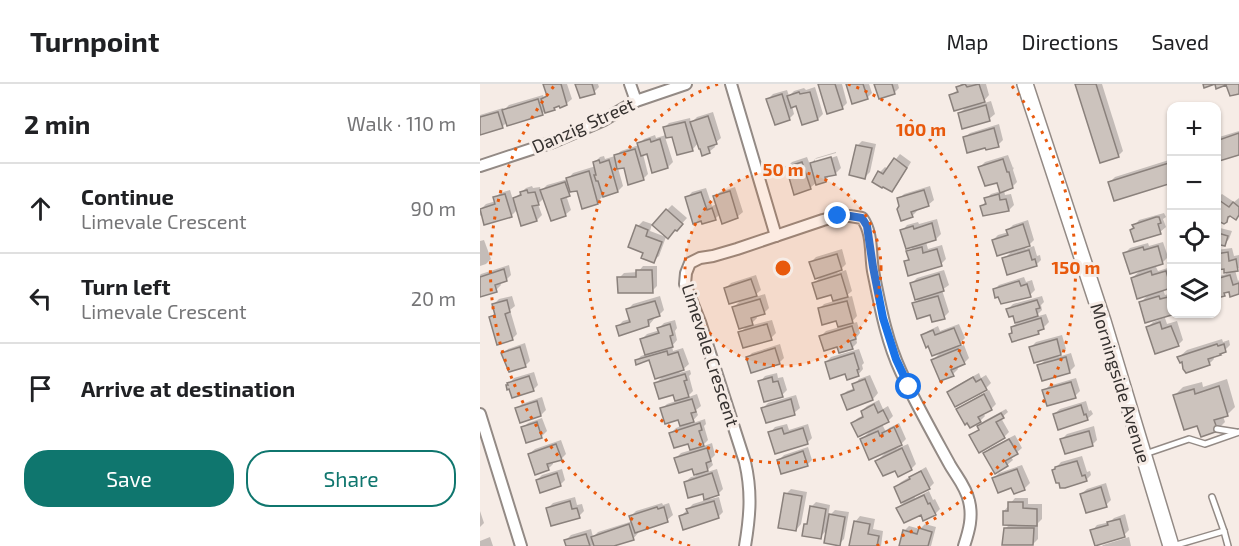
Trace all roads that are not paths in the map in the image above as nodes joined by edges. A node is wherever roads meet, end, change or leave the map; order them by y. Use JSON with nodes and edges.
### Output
{"nodes":[{"id":1,"x":630,"y":84,"type":"edge"},
{"id":2,"x":686,"y":84,"type":"edge"},
{"id":3,"x":731,"y":84,"type":"edge"},
{"id":4,"x":1024,"y":84,"type":"edge"},
{"id":5,"x":636,"y":101,"type":"junction"},
{"id":6,"x":480,"y":166,"type":"edge"},
{"id":7,"x":776,"y":236,"type":"junction"},
{"id":8,"x":480,"y":414,"type":"edge"},
{"id":9,"x":1217,"y":429,"type":"dead end"},
{"id":10,"x":1239,"y":432,"type":"edge"},
{"id":11,"x":1200,"y":435,"type":"dead end"},
{"id":12,"x":1189,"y":439,"type":"junction"},
{"id":13,"x":1143,"y":454,"type":"junction"},
{"id":14,"x":1212,"y":497,"type":"dead end"},
{"id":15,"x":1224,"y":531,"type":"junction"},
{"id":16,"x":521,"y":546,"type":"edge"},
{"id":17,"x":745,"y":546,"type":"edge"},
{"id":18,"x":964,"y":546,"type":"edge"},
{"id":19,"x":1171,"y":546,"type":"edge"},
{"id":20,"x":1228,"y":546,"type":"edge"}],
"edges":[{"from":1,"to":5,"type":"street"},
{"from":2,"to":5,"type":"street","name":"Danzig Street"},
{"from":3,"to":7,"type":"street"},
{"from":4,"to":13,"type":"main road","name":"Morningside Avenue"},
{"from":5,"to":6,"type":"street","name":"Danzig Street"},
{"from":7,"to":17,"type":"street","name":"Limevale Crescent"},
{"from":7,"to":18,"type":"street","name":"Limevale Crescent"},
{"from":8,"to":16,"type":"street"},
{"from":9,"to":10,"type":"lane"},
{"from":10,"to":12,"type":"lane"},
{"from":11,"to":12,"type":"lane"},
{"from":12,"to":13,"type":"lane"},
{"from":13,"to":19,"type":"main road","name":"Morningside Avenue"},
{"from":14,"to":15,"type":"lane"},
{"from":15,"to":19,"type":"lane"},
{"from":15,"to":20,"type":"lane"}]}
